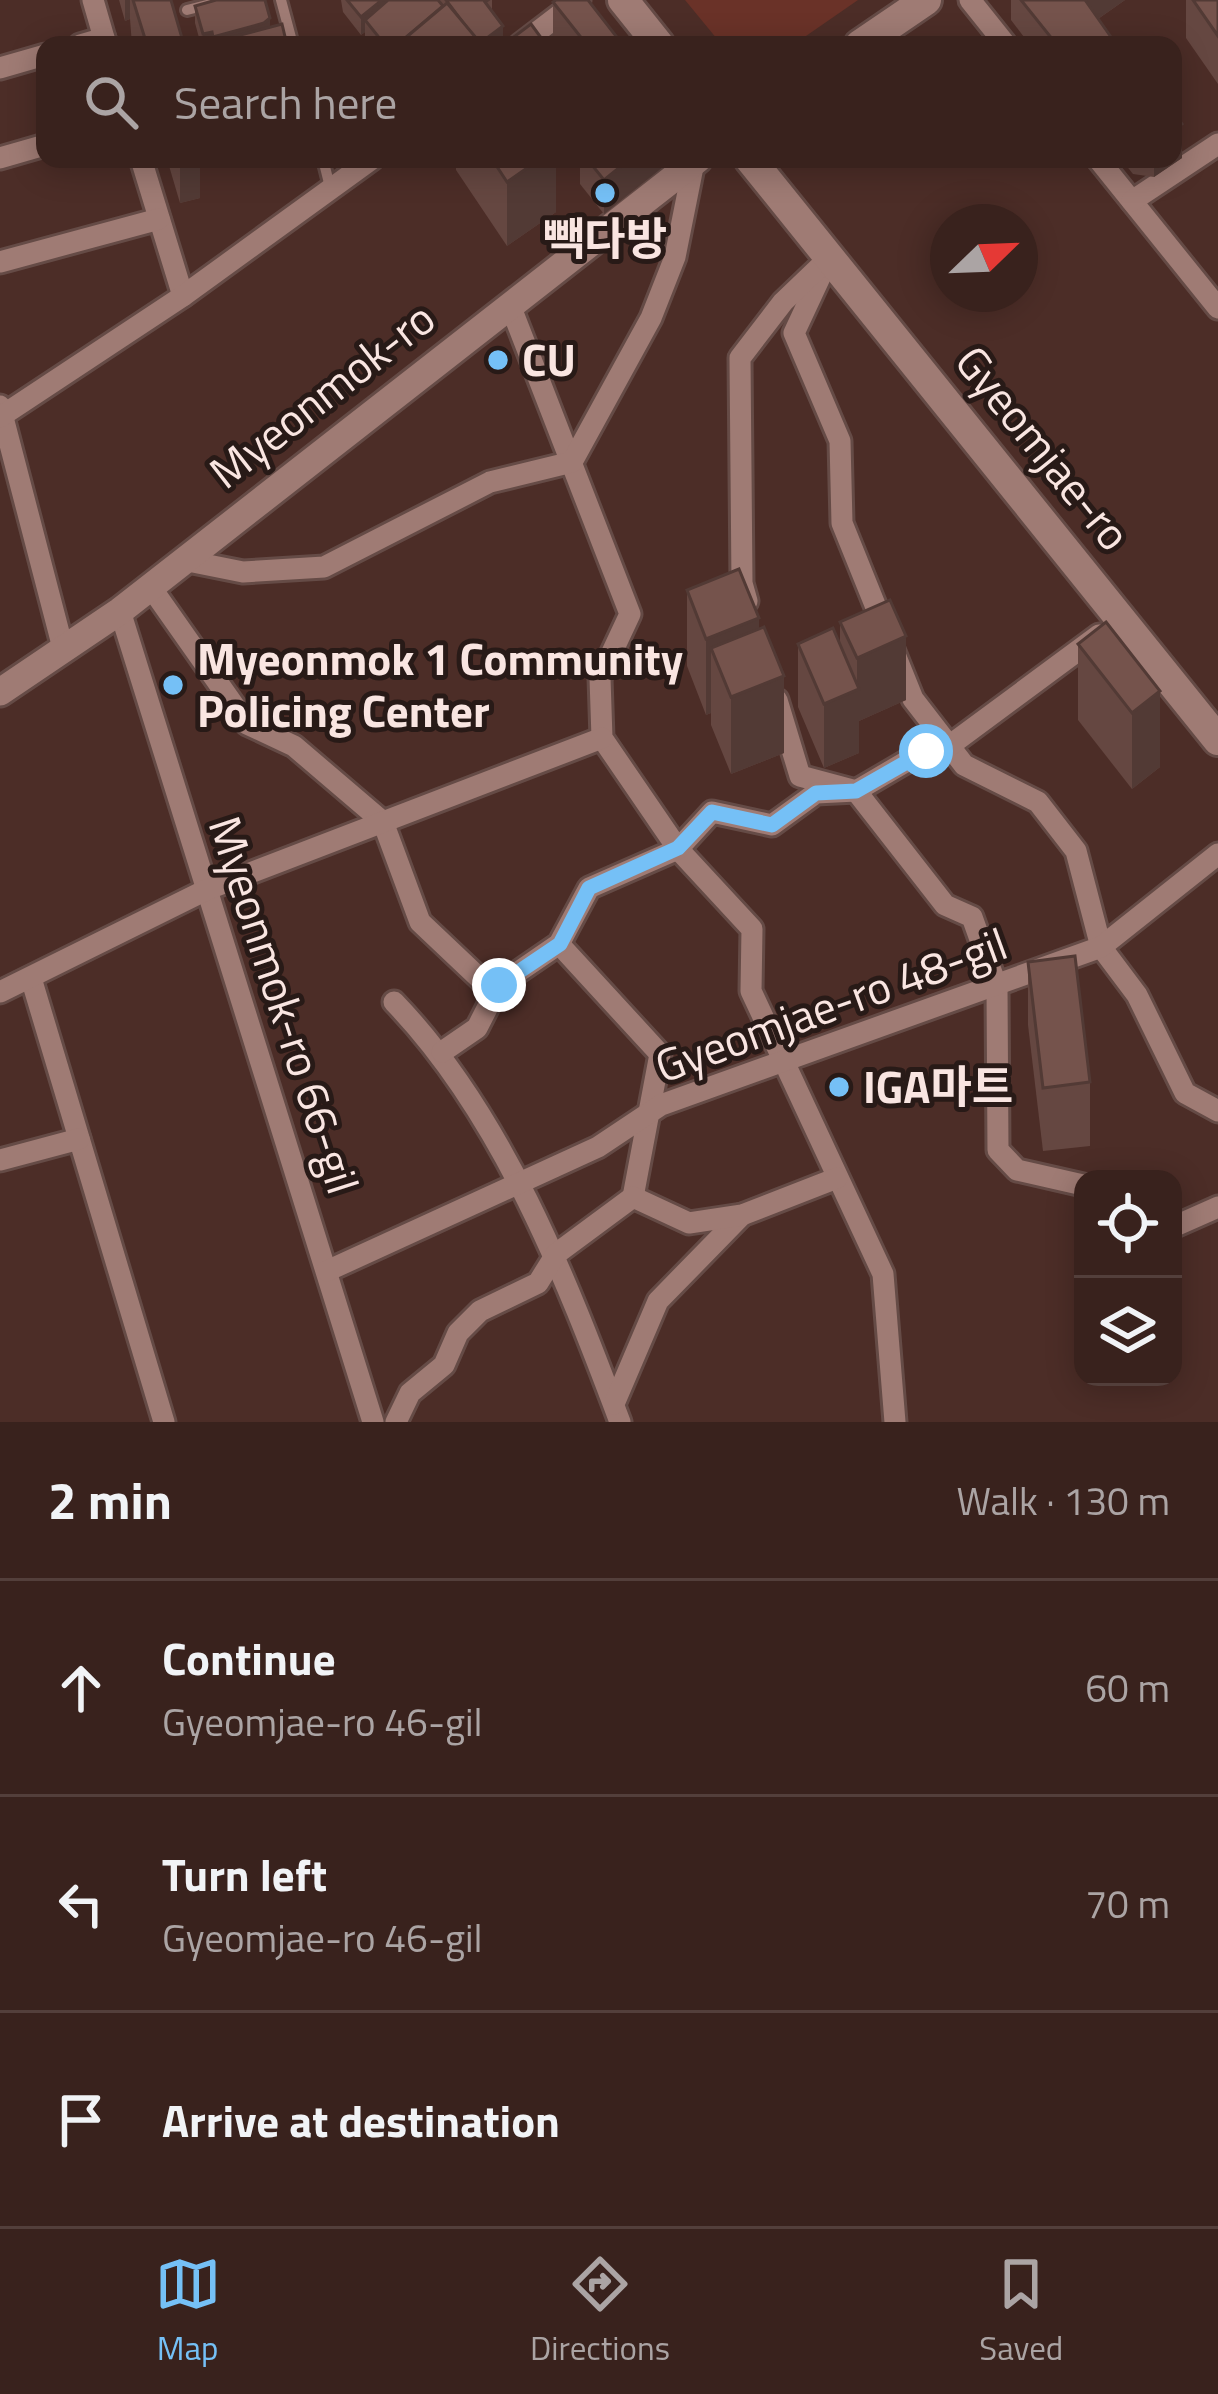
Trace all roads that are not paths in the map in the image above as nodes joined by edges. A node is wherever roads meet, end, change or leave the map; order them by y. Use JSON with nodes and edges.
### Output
{"nodes":[{"id":1,"x":93,"y":0,"type":"edge"},
{"id":2,"x":227,"y":0,"type":"edge"},
{"id":3,"x":281,"y":0,"type":"edge"},
{"id":4,"x":579,"y":0,"type":"edge"},
{"id":5,"x":622,"y":0,"type":"edge"},
{"id":6,"x":926,"y":0,"type":"edge"},
{"id":7,"x":970,"y":0,"type":"edge"},
{"id":8,"x":187,"y":10,"type":"dead end"},
{"id":9,"x":103,"y":36,"type":"edge"},
{"id":10,"x":291,"y":36,"type":"edge"},
{"id":11,"x":532,"y":36,"type":"edge"},
{"id":12,"x":652,"y":36,"type":"edge"},
{"id":13,"x":873,"y":36,"type":"edge"},
{"id":14,"x":999,"y":36,"type":"edge"},
{"id":15,"x":36,"y":58,"type":"edge"},
{"id":16,"x":0,"y":68,"type":"edge"},
{"id":17,"x":1218,"y":144,"type":"edge"},
{"id":18,"x":36,"y":148,"type":"edge"},
{"id":19,"x":0,"y":158,"type":"edge"},
{"id":20,"x":144,"y":168,"type":"edge"},
{"id":21,"x":325,"y":168,"type":"edge"},
{"id":22,"x":360,"y":168,"type":"edge"},
{"id":23,"x":686,"y":168,"type":"edge"},
{"id":24,"x":694,"y":168,"type":"edge"},
{"id":25,"x":757,"y":168,"type":"edge"},
{"id":26,"x":1105,"y":168,"type":"edge"},
{"id":27,"x":1182,"y":168,"type":"edge"},
{"id":28,"x":1182,"y":168,"type":"edge"},
{"id":29,"x":331,"y":191,"type":"junction"},
{"id":30,"x":1132,"y":201,"type":"junction"},
{"id":31,"x":159,"y":219,"type":"junction"},
{"id":32,"x":829,"y":258,"type":"junction"},
{"id":33,"x":0,"y":262,"type":"edge"},
{"id":34,"x":183,"y":296,"type":"junction"},
{"id":35,"x":511,"y":305,"type":"junction"},
{"id":36,"x":1218,"y":308,"type":"edge"},
{"id":37,"x":1,"y":413,"type":"edge"},
{"id":38,"x":572,"y":462,"type":"junction"},
{"id":39,"x":183,"y":560,"type":"junction"},
{"id":40,"x":150,"y":586,"type":"junction"},
{"id":41,"x":120,"y":611,"type":"junction"},
{"id":42,"x":1124,"y":617,"type":"junction"},
{"id":43,"x":755,"y":626,"type":"edge"},
{"id":44,"x":63,"y":648,"type":"junction"},
{"id":45,"x":767,"y":669,"type":"edge"},
{"id":46,"x":0,"y":692,"type":"edge"},
{"id":47,"x":602,"y":738,"type":"junction"},
{"id":48,"x":1218,"y":740,"type":"edge"},
{"id":49,"x":950,"y":746,"type":"junction"},
{"id":50,"x":856,"y":791,"type":"junction"},
{"id":51,"x":383,"y":822,"type":"junction"},
{"id":52,"x":678,"y":848,"type":"junction"},
{"id":53,"x":1218,"y":854,"type":"edge"},
{"id":54,"x":206,"y":890,"type":"junction"},
{"id":55,"x":560,"y":944,"type":"junction"},
{"id":56,"x":1101,"y":947,"type":"junction"},
{"id":57,"x":31,"y":978,"type":"junction"},
{"id":58,"x":997,"y":987,"type":"junction"},
{"id":59,"x":1,"y":990,"type":"edge"},
{"id":60,"x":495,"y":993,"type":"junction"},
{"id":61,"x":394,"y":1002,"type":"dead end"},
{"id":62,"x":442,"y":1052,"type":"junction"},
{"id":63,"x":780,"y":1060,"type":"junction"},
{"id":64,"x":1218,"y":1111,"type":"edge"},
{"id":65,"x":646,"y":1115,"type":"junction"},
{"id":66,"x":79,"y":1139,"type":"junction"},
{"id":67,"x":0,"y":1160,"type":"edge"},
{"id":68,"x":837,"y":1178,"type":"junction"},
{"id":69,"x":1074,"y":1183,"type":"edge"},
{"id":70,"x":517,"y":1185,"type":"junction"},
{"id":71,"x":633,"y":1197,"type":"junction"},
{"id":72,"x":1218,"y":1207,"type":"edge"},
{"id":73,"x":742,"y":1215,"type":"junction"},
{"id":74,"x":1182,"y":1223,"type":"edge"},
{"id":75,"x":556,"y":1254,"type":"junction"},
{"id":76,"x":327,"y":1270,"type":"junction"},
{"id":77,"x":617,"y":1413,"type":"edge"},
{"id":78,"x":164,"y":1422,"type":"edge"},
{"id":79,"x":373,"y":1422,"type":"edge"},
{"id":80,"x":396,"y":1422,"type":"edge"},
{"id":81,"x":896,"y":1422,"type":"edge"}],
"edges":[{"from":1,"to":9,"type":"street"},
{"from":2,"to":8,"type":"lane"},
{"from":3,"to":10,"type":"lane"},
{"from":4,"to":11,"type":"street"},
{"from":5,"to":12,"type":"main road"},
{"from":6,"to":13,"type":"main road"},
{"from":7,"to":14,"type":"street"},
{"from":15,"to":16,"type":"street"},
{"from":17,"to":28,"type":"street"},
{"from":18,"to":19,"type":"street"},
{"from":20,"to":31,"type":"street"},
{"from":21,"to":29,"type":"lane"},
{"from":22,"to":29,"type":"street"},
{"from":23,"to":35,"type":"street","name":"Myeonmok-ro"},
{"from":24,"to":38,"type":"street","name":"Myeonmok-ro"},
{"from":25,"to":32,"type":"main road","name":"Gyeomjae-ro"},
{"from":26,"to":30,"type":"street"},
{"from":27,"to":30,"type":"street"},
{"from":29,"to":34,"type":"street"},
{"from":30,"to":36,"type":"street"},
{"from":31,"to":33,"type":"street"},
{"from":31,"to":34,"type":"street"},
{"from":32,"to":42,"type":"main road","name":"Gyeomjae-ro"},
{"from":32,"to":43,"type":"street"},
{"from":32,"to":49,"type":"street"},
{"from":34,"to":37,"type":"street"},
{"from":35,"to":38,"type":"street"},
{"from":35,"to":39,"type":"street","name":"Myeonmok-ro"},
{"from":37,"to":44,"type":"street"},
{"from":38,"to":39,"type":"street"},
{"from":38,"to":47,"type":"street"},
{"from":39,"to":40,"type":"street","name":"Myeonmok-ro"},
{"from":40,"to":41,"type":"street","name":"Myeonmok-ro"},
{"from":40,"to":51,"type":"street"},
{"from":41,"to":44,"type":"street","name":"Myeonmok-ro"},
{"from":41,"to":54,"type":"street","name":"Myeonmok-ro 66-gil"},
{"from":42,"to":48,"type":"main road","name":"Gyeomjae-ro"},
{"from":42,"to":49,"type":"street"},
{"from":44,"to":46,"type":"street","name":"Myeonmok-ro"},
{"from":45,"to":50,"type":"street"},
{"from":47,"to":51,"type":"street"},
{"from":47,"to":52,"type":"street"},
{"from":49,"to":50,"type":"street"},
{"from":49,"to":56,"type":"street"},
{"from":50,"to":52,"type":"street"},
{"from":50,"to":58,"type":"street"},
{"from":51,"to":54,"type":"street"},
{"from":51,"to":60,"type":"street"},
{"from":52,"to":55,"type":"street"},
{"from":52,"to":63,"type":"street"},
{"from":53,"to":56,"type":"street","name":"Gyeomjae-ro 48-gil"},
{"from":54,"to":57,"type":"street"},
{"from":54,"to":76,"type":"street","name":"Myeonmok-ro 66-gil"},
{"from":55,"to":60,"type":"street"},
{"from":55,"to":65,"type":"street"},
{"from":56,"to":58,"type":"street","name":"Gyeomjae-ro 48-gil"},
{"from":56,"to":64,"type":"street"},
{"from":57,"to":59,"type":"street"},
{"from":57,"to":66,"type":"street"},
{"from":58,"to":63,"type":"street","name":"Gyeomjae-ro 48-gil"},
{"from":58,"to":69,"type":"street"},
{"from":60,"to":62,"type":"street"},
{"from":61,"to":62,"type":"street"},
{"from":62,"to":70,"type":"street"},
{"from":63,"to":65,"type":"street","name":"Gyeomjae-ro 48-gil"},
{"from":63,"to":68,"type":"street"},
{"from":65,"to":70,"type":"street","name":"Gyeomjae-ro 48-gil"},
{"from":65,"to":71,"type":"street"},
{"from":66,"to":67,"type":"street"},
{"from":66,"to":78,"type":"street"},
{"from":68,"to":73,"type":"street"},
{"from":68,"to":81,"type":"street"},
{"from":70,"to":75,"type":"street"},
{"from":70,"to":76,"type":"street","name":"Gyeomjae-ro 48-gil"},
{"from":71,"to":73,"type":"street"},
{"from":71,"to":75,"type":"street"},
{"from":72,"to":74,"type":"street"},
{"from":73,"to":77,"type":"street"},
{"from":75,"to":77,"type":"street"},
{"from":75,"to":80,"type":"street"},
{"from":76,"to":79,"type":"street","name":"Myeonmok-ro 66-gil"}]}
